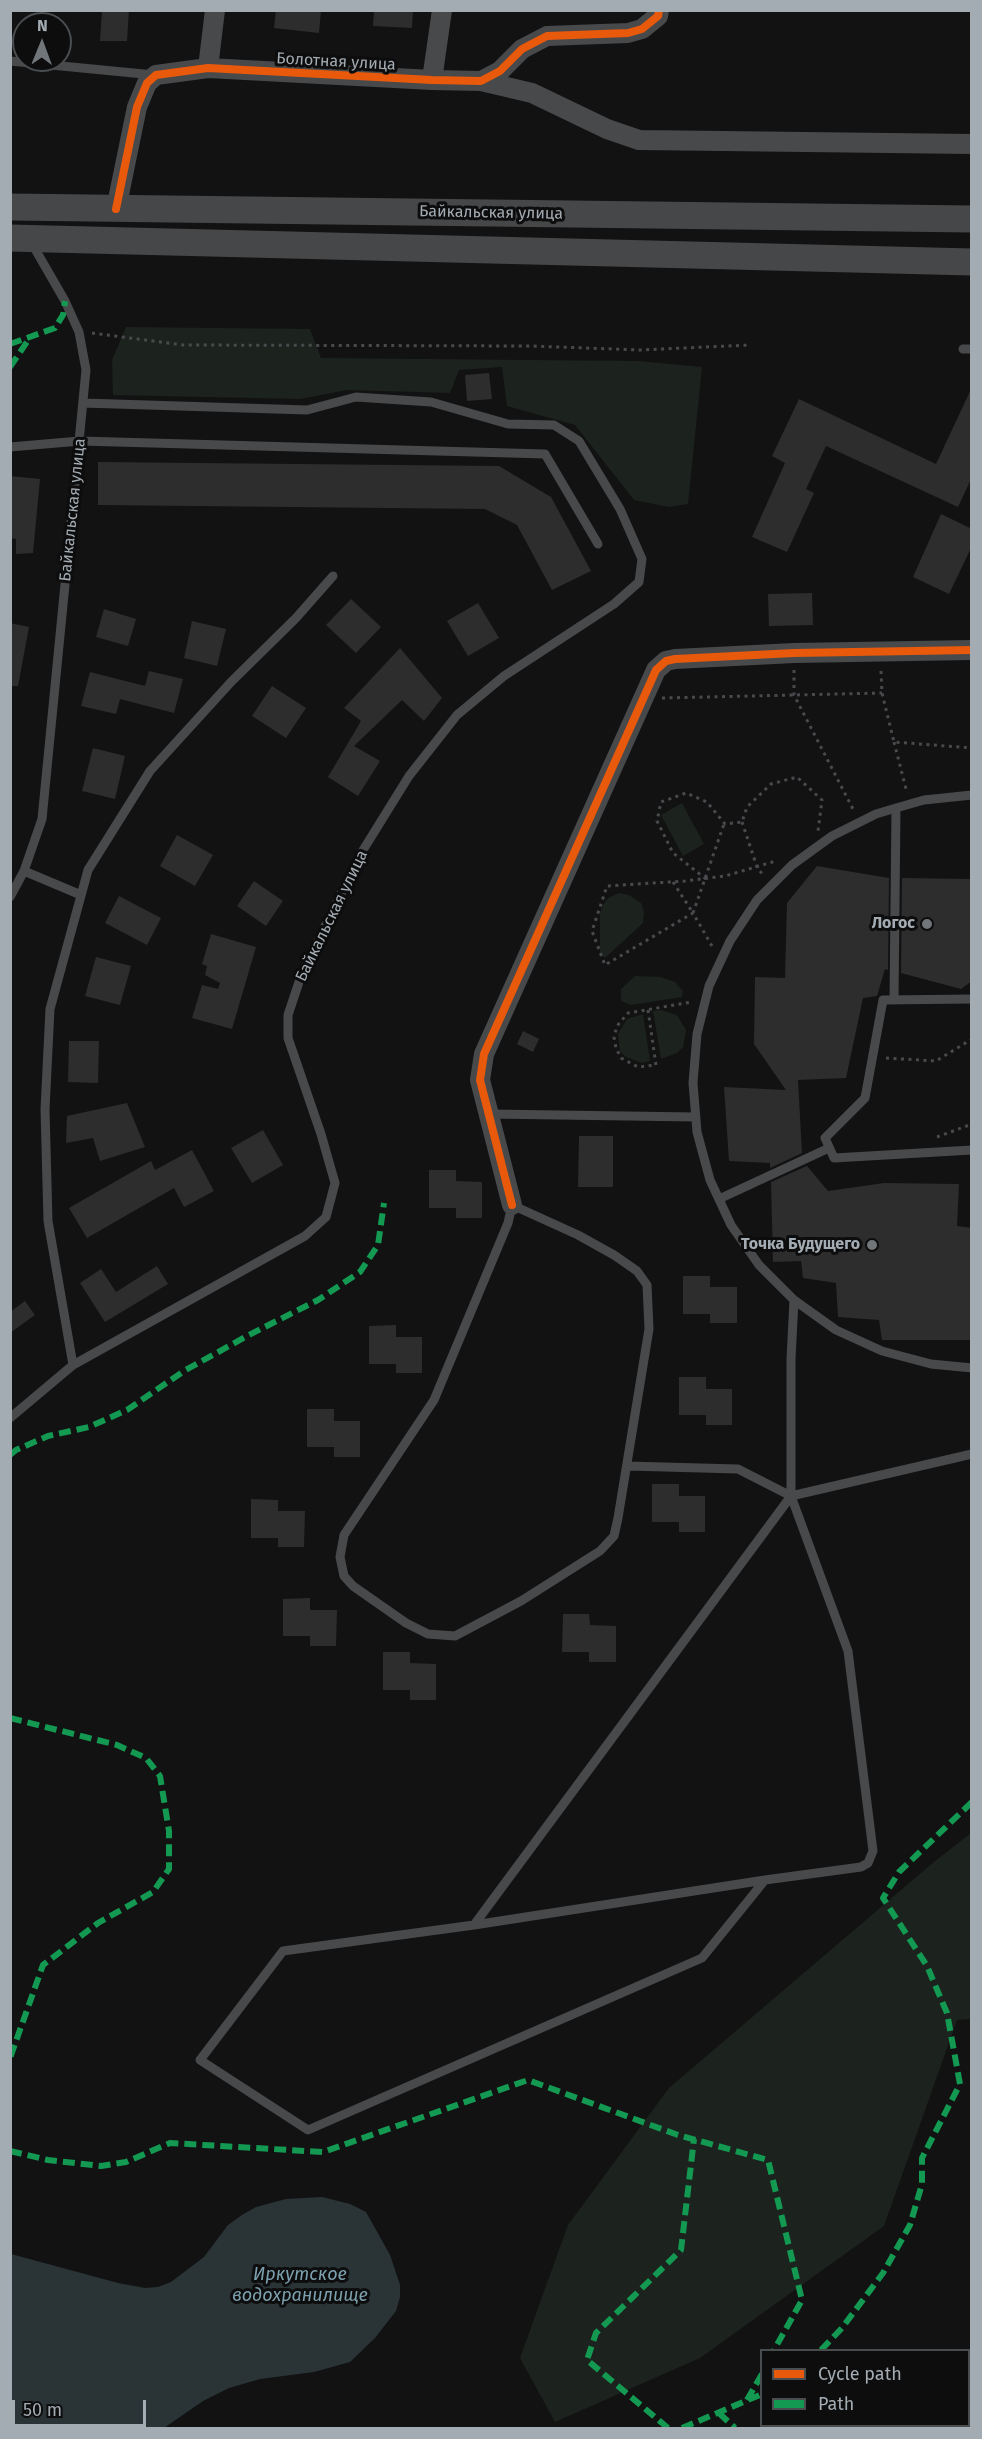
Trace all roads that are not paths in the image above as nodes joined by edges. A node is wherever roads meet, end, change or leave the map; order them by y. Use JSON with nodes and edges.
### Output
{"nodes":[{"id":1,"x":216,"y":10,"type":"edge"},
{"id":2,"x":442,"y":10,"type":"edge"},
{"id":3,"x":659,"y":10,"type":"edge"},
{"id":4,"x":10,"y":61,"type":"edge"},
{"id":5,"x":208,"y":68,"type":"junction"},
{"id":6,"x":157,"y":75,"type":"junction"},
{"id":7,"x":432,"y":80,"type":"junction"},
{"id":8,"x":481,"y":81,"type":"junction"},
{"id":9,"x":972,"y":144,"type":"edge"},
{"id":10,"x":10,"y":207,"type":"edge"},
{"id":11,"x":116,"y":209,"type":"junction"},
{"id":12,"x":972,"y":219,"type":"edge"},
{"id":13,"x":19,"y":238,"type":"edge"},
{"id":14,"x":972,"y":262,"type":"edge"},
{"id":15,"x":83,"y":403,"type":"junction"},
{"id":16,"x":80,"y":441,"type":"junction"},
{"id":17,"x":10,"y":447,"type":"edge"},
{"id":18,"x":598,"y":544,"type":"dead end"},
{"id":19,"x":333,"y":576,"type":"dead end"},
{"id":20,"x":972,"y":650,"type":"edge"},
{"id":21,"x":972,"y":795,"type":"edge"},
{"id":22,"x":896,"y":808,"type":"junction"},
{"id":23,"x":24,"y":870,"type":"junction"},
{"id":24,"x":81,"y":895,"type":"junction"},
{"id":25,"x":10,"y":897,"type":"edge"},
{"id":26,"x":972,"y":999,"type":"edge"},
{"id":27,"x":894,"y":1000,"type":"junction"},
{"id":28,"x":489,"y":1114,"type":"junction"},
{"id":29,"x":696,"y":1117,"type":"junction"},
{"id":30,"x":829,"y":1148,"type":"junction"},
{"id":31,"x":972,"y":1150,"type":"edge"},
{"id":32,"x":719,"y":1198,"type":"junction"},
{"id":33,"x":512,"y":1205,"type":"junction"},
{"id":34,"x":794,"y":1300,"type":"junction"},
{"id":35,"x":73,"y":1365,"type":"junction"},
{"id":36,"x":972,"y":1368,"type":"edge"},
{"id":37,"x":10,"y":1418,"type":"edge"},
{"id":38,"x":972,"y":1454,"type":"edge"},
{"id":39,"x":627,"y":1466,"type":"junction"},
{"id":40,"x":791,"y":1496,"type":"junction"},
{"id":41,"x":765,"y":1880,"type":"junction"},
{"id":42,"x":474,"y":1925,"type":"junction"}],
"edges":[{"from":1,"to":5,"type":"street"},
{"from":2,"to":7,"type":"street"},
{"from":3,"to":8,"type":"street"},
{"from":4,"to":6,"type":"lane"},
{"from":5,"to":6,"type":"street","name":"Болотная улица"},
{"from":5,"to":7,"type":"street","name":"Болотная улица"},
{"from":6,"to":11,"type":"street"},
{"from":7,"to":8,"type":"street","name":"Болотная улица"},
{"from":8,"to":9,"type":"street","name":"Болотная улица"},
{"from":10,"to":11,"type":"main road","name":"Байкальская улица"},
{"from":11,"to":12,"type":"main road","name":"Байкальская улица"},
{"from":13,"to":14,"type":"main road","name":"Байкальская улица"},
{"from":13,"to":15,"type":"lane","name":"Байкальская улица"},
{"from":15,"to":16,"type":"lane","name":"Байкальская улица"},
{"from":15,"to":35,"type":"lane","name":"Байкальская улица"},
{"from":16,"to":17,"type":"lane"},
{"from":16,"to":18,"type":"lane"},
{"from":16,"to":23,"type":"lane","name":"Байкальская улица"},
{"from":19,"to":24,"type":"lane"},
{"from":20,"to":28,"type":"street"},
{"from":21,"to":22,"type":"lane"},
{"from":22,"to":27,"type":"lane"},
{"from":22,"to":29,"type":"lane"},
{"from":23,"to":24,"type":"lane"},
{"from":23,"to":25,"type":"lane","name":"Байкальская улица"},
{"from":24,"to":35,"type":"lane"},
{"from":26,"to":27,"type":"lane"},
{"from":27,"to":30,"type":"lane"},
{"from":28,"to":29,"type":"lane"},
{"from":28,"to":33,"type":"street"},
{"from":29,"to":32,"type":"lane"},
{"from":30,"to":31,"type":"lane"},
{"from":30,"to":32,"type":"lane"},
{"from":32,"to":34,"type":"lane"},
{"from":33,"to":39,"type":"lane"},
{"from":33,"to":39,"type":"lane"},
{"from":34,"to":36,"type":"lane"},
{"from":34,"to":40,"type":"lane"},
{"from":35,"to":37,"type":"lane","name":"Байкальская улица"},
{"from":38,"to":40,"type":"lane"},
{"from":39,"to":40,"type":"lane"},
{"from":40,"to":41,"type":"lane"},
{"from":40,"to":42,"type":"lane"},
{"from":41,"to":42,"type":"lane"},
{"from":41,"to":42,"type":"lane"}]}
